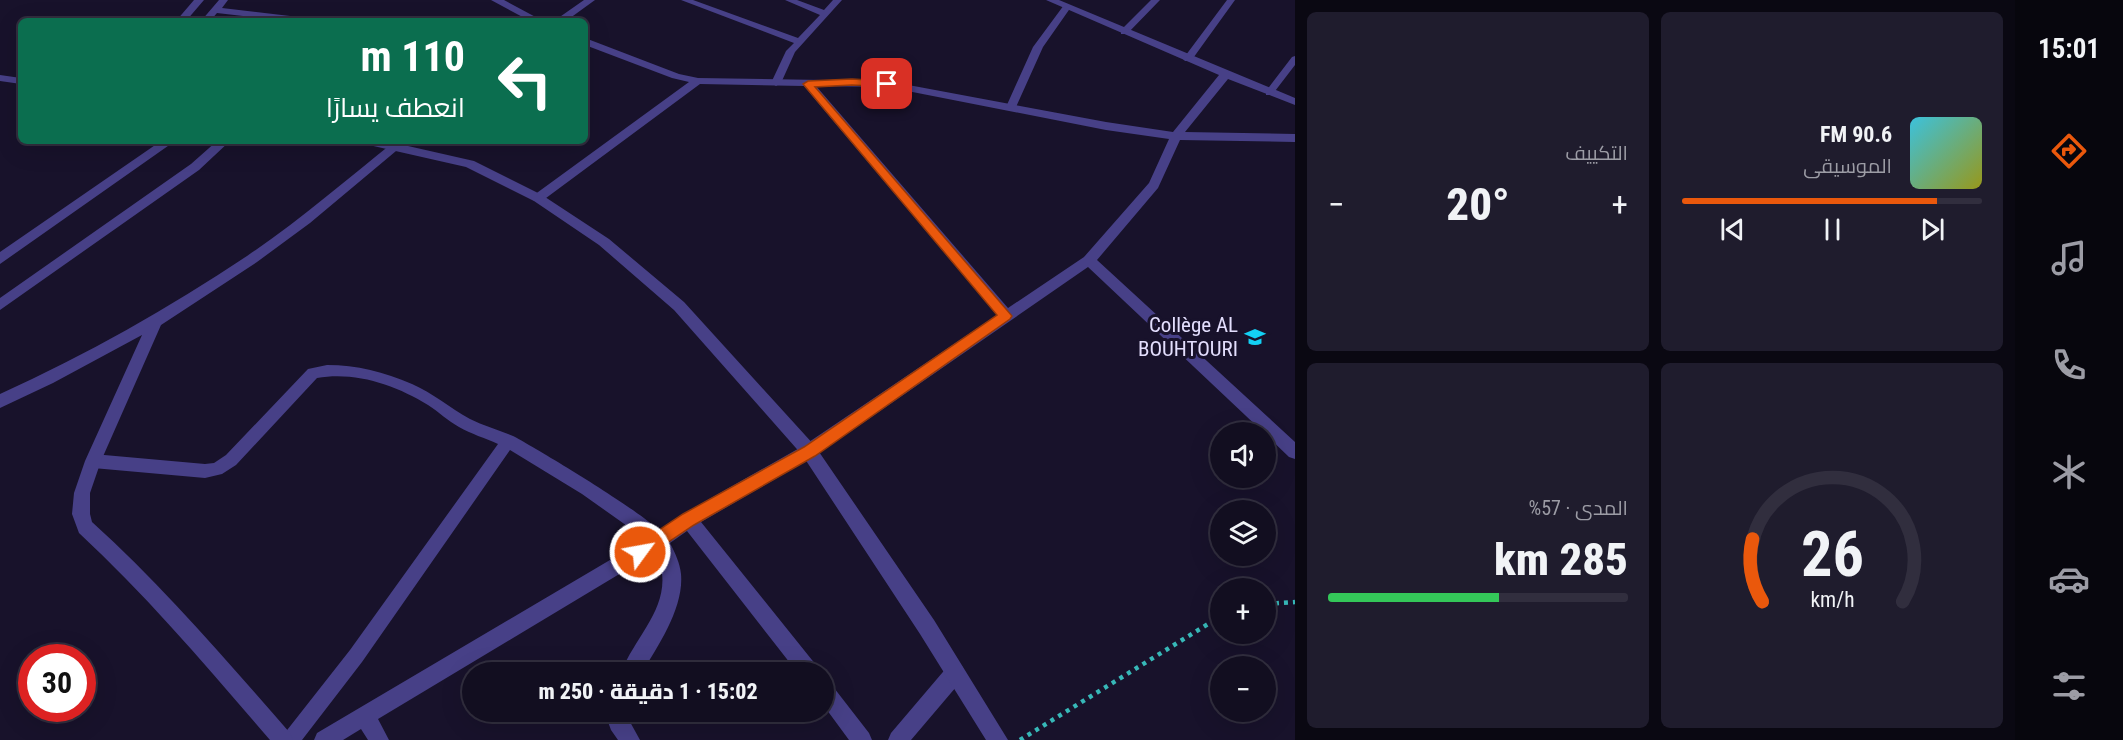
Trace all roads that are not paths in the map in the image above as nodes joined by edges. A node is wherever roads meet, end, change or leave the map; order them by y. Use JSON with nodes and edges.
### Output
{"nodes":[{"id":1,"x":200,"y":0,"type":"edge"},
{"id":2,"x":224,"y":0,"type":"edge"},
{"id":3,"x":496,"y":0,"type":"edge"},
{"id":4,"x":590,"y":0,"type":"edge"},
{"id":5,"x":685,"y":0,"type":"edge"},
{"id":6,"x":789,"y":0,"type":"edge"},
{"id":7,"x":838,"y":0,"type":"edge"},
{"id":8,"x":1051,"y":0,"type":"edge"},
{"id":9,"x":1156,"y":0,"type":"edge"},
{"id":10,"x":1231,"y":0,"type":"edge"},
{"id":11,"x":1067,"y":7,"type":"junction"},
{"id":12,"x":216,"y":10,"type":"junction"},
{"id":13,"x":826,"y":14,"type":"junction"},
{"id":14,"x":184,"y":18,"type":"edge"},
{"id":15,"x":209,"y":18,"type":"edge"},
{"id":16,"x":282,"y":18,"type":"edge"},
{"id":17,"x":532,"y":18,"type":"edge"},
{"id":18,"x":563,"y":18,"type":"edge"},
{"id":19,"x":1124,"y":32,"type":"junction"},
{"id":20,"x":588,"y":42,"type":"edge"},
{"id":21,"x":800,"y":42,"type":"junction"},
{"id":22,"x":1188,"y":59,"type":"junction"},
{"id":23,"x":1295,"y":59,"type":"edge"},
{"id":24,"x":1225,"y":75,"type":"junction"},
{"id":25,"x":0,"y":78,"type":"edge"},
{"id":26,"x":18,"y":81,"type":"edge"},
{"id":27,"x":698,"y":81,"type":"junction"},
{"id":28,"x":776,"y":83,"type":"junction"},
{"id":29,"x":808,"y":84,"type":"junction"},
{"id":30,"x":1269,"y":93,"type":"junction"},
{"id":31,"x":1295,"y":102,"type":"edge"},
{"id":32,"x":1011,"y":107,"type":"junction"},
{"id":33,"x":1176,"y":136,"type":"junction"},
{"id":34,"x":1295,"y":138,"type":"edge"},
{"id":35,"x":165,"y":144,"type":"edge"},
{"id":36,"x":221,"y":144,"type":"edge"},
{"id":37,"x":398,"y":144,"type":"edge"},
{"id":38,"x":538,"y":198,"type":"junction"},
{"id":39,"x":0,"y":259,"type":"edge"},
{"id":40,"x":1089,"y":260,"type":"junction"},
{"id":41,"x":0,"y":305,"type":"edge"},
{"id":42,"x":1006,"y":316,"type":"junction"},
{"id":43,"x":155,"y":321,"type":"junction"},
{"id":44,"x":0,"y":401,"type":"edge"},
{"id":45,"x":508,"y":441,"type":"junction"},
{"id":46,"x":809,"y":451,"type":"junction"},
{"id":47,"x":1295,"y":452,"type":"edge"},
{"id":48,"x":93,"y":461,"type":"junction"},
{"id":49,"x":689,"y":520,"type":"junction"},
{"id":50,"x":660,"y":540,"type":"junction"},
{"id":51,"x":637,"y":662,"type":"edge"},
{"id":52,"x":801,"y":662,"type":"edge"},
{"id":53,"x":955,"y":672,"type":"junction"},
{"id":54,"x":834,"y":704,"type":"edge"},
{"id":55,"x":365,"y":716,"type":"junction"},
{"id":56,"x":618,"y":722,"type":"edge"},
{"id":57,"x":282,"y":740,"type":"edge"},
{"id":58,"x":290,"y":740,"type":"edge"},
{"id":59,"x":324,"y":740,"type":"edge"},
{"id":60,"x":379,"y":740,"type":"edge"},
{"id":61,"x":630,"y":740,"type":"edge"},
{"id":62,"x":862,"y":740,"type":"edge"},
{"id":63,"x":898,"y":740,"type":"edge"},
{"id":64,"x":998,"y":740,"type":"edge"}],
"edges":[{"from":1,"to":14,"type":"street"},
{"from":2,"to":12,"type":"lane"},
{"from":3,"to":17,"type":"street"},
{"from":4,"to":18,"type":"street"},
{"from":5,"to":21,"type":"lane"},
{"from":6,"to":13,"type":"lane"},
{"from":7,"to":13,"type":"lane"},
{"from":8,"to":11,"type":"street"},
{"from":9,"to":19,"type":"lane"},
{"from":10,"to":22,"type":"lane"},
{"from":11,"to":19,"type":"street"},
{"from":11,"to":32,"type":"lane"},
{"from":12,"to":15,"type":"lane"},
{"from":12,"to":16,"type":"lane"},
{"from":13,"to":21,"type":"lane"},
{"from":19,"to":22,"type":"street"},
{"from":20,"to":27,"type":"street"},
{"from":21,"to":28,"type":"lane"},
{"from":22,"to":24,"type":"street"},
{"from":23,"to":30,"type":"lane"},
{"from":24,"to":30,"type":"street"},
{"from":24,"to":33,"type":"street"},
{"from":25,"to":26,"type":"street"},
{"from":27,"to":28,"type":"street"},
{"from":27,"to":38,"type":"street"},
{"from":28,"to":29,"type":"street"},
{"from":29,"to":32,"type":"street"},
{"from":29,"to":42,"type":"street"},
{"from":30,"to":31,"type":"street"},
{"from":32,"to":33,"type":"street"},
{"from":33,"to":34,"type":"street"},
{"from":33,"to":40,"type":"street"},
{"from":35,"to":39,"type":"street"},
{"from":36,"to":41,"type":"street"},
{"from":37,"to":38,"type":"street"},
{"from":37,"to":43,"type":"street"},
{"from":38,"to":46,"type":"street"},
{"from":40,"to":42,"type":"street"},
{"from":40,"to":47,"type":"street"},
{"from":42,"to":46,"type":"street"},
{"from":43,"to":44,"type":"street"},
{"from":43,"to":48,"type":"street"},
{"from":45,"to":48,"type":"lane"},
{"from":45,"to":50,"type":"lane"},
{"from":45,"to":58,"type":"lane"},
{"from":46,"to":49,"type":"street"},
{"from":46,"to":53,"type":"street"},
{"from":48,"to":57,"type":"street"},
{"from":49,"to":50,"type":"street"},
{"from":49,"to":52,"type":"street"},
{"from":50,"to":51,"type":"street"},
{"from":50,"to":55,"type":"street"},
{"from":53,"to":63,"type":"street"},
{"from":53,"to":64,"type":"street"},
{"from":54,"to":62,"type":"street"},
{"from":55,"to":59,"type":"street"},
{"from":55,"to":60,"type":"street"},
{"from":56,"to":61,"type":"street"}]}
